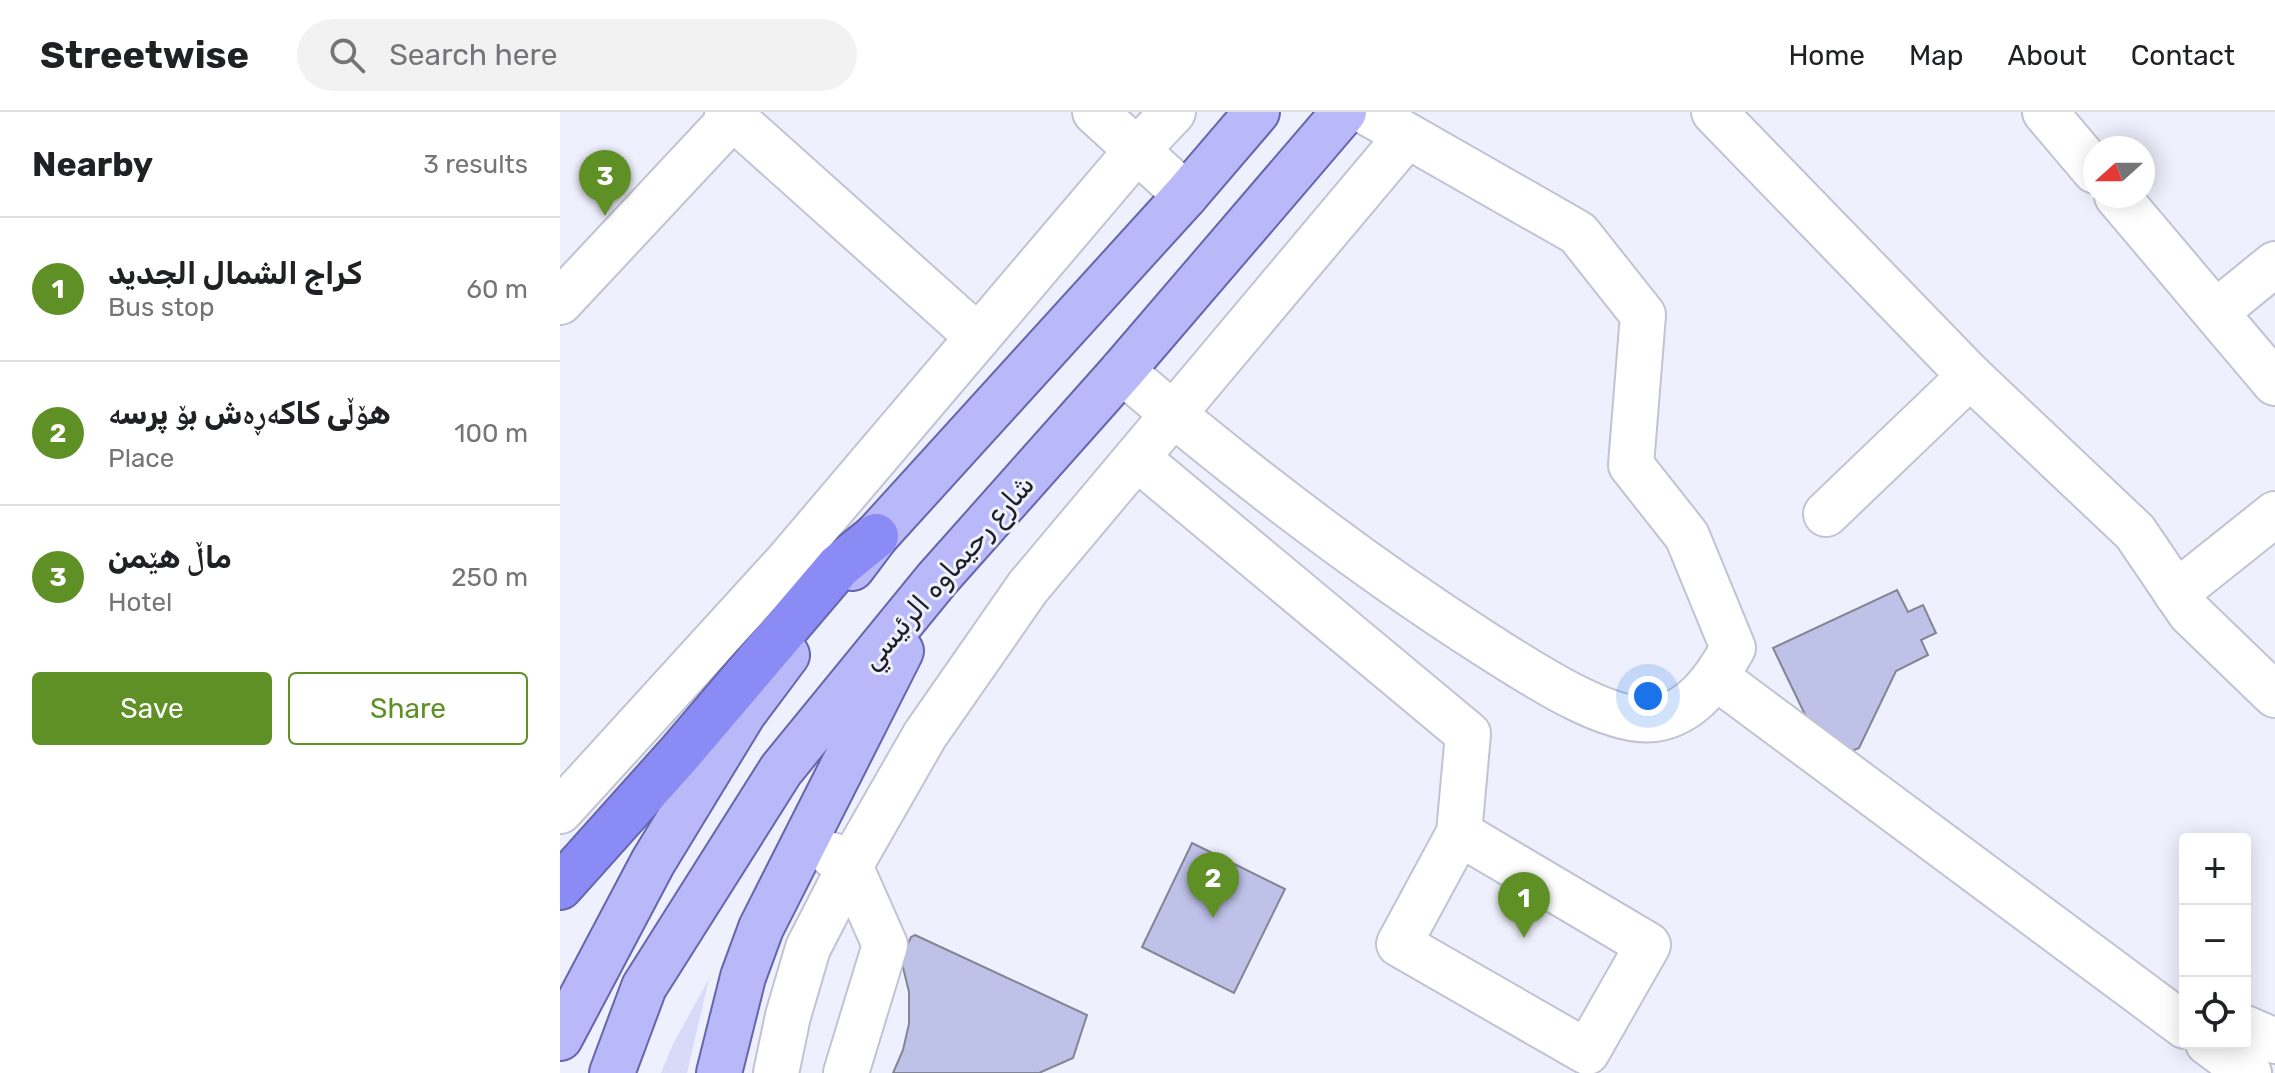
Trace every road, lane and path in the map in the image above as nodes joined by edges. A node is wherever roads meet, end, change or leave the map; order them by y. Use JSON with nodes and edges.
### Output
{"nodes":[{"id":1,"x":1095,"y":112,"type":"edge"},
{"id":2,"x":1173,"y":112,"type":"edge"},
{"id":3,"x":1257,"y":112,"type":"edge"},
{"id":4,"x":1344,"y":112,"type":"edge"},
{"id":5,"x":1366,"y":112,"type":"edge"},
{"id":6,"x":1714,"y":112,"type":"edge"},
{"id":7,"x":2045,"y":112,"type":"edge"},
{"id":8,"x":730,"y":115,"type":"edge"},
{"id":9,"x":1406,"y":137,"type":"junction"},
{"id":10,"x":1137,"y":150,"type":"junction"},
{"id":11,"x":2083,"y":157,"type":"edge"},
{"id":12,"x":1186,"y":195,"type":"junction"},
{"id":13,"x":2127,"y":208,"type":"edge"},
{"id":14,"x":2275,"y":264,"type":"edge"},
{"id":15,"x":560,"y":302,"type":"edge"},
{"id":16,"x":2216,"y":312,"type":"junction"},
{"id":17,"x":978,"y":337,"type":"junction"},
{"id":18,"x":1122,"y":371,"type":"junction"},
{"id":19,"x":1970,"y":376,"type":"junction"},
{"id":20,"x":2275,"y":383,"type":"edge"},
{"id":21,"x":1174,"y":416,"type":"junction"},
{"id":22,"x":1137,"y":458,"type":"junction"},
{"id":23,"x":1826,"y":514,"type":"dead end"},
{"id":24,"x":2275,"y":514,"type":"edge"},
{"id":25,"x":876,"y":536,"type":"junction"},
{"id":26,"x":937,"y":579,"type":"junction"},
{"id":27,"x":2176,"y":593,"type":"junction"},
{"id":28,"x":1717,"y":678,"type":"junction"},
{"id":29,"x":2275,"y":695,"type":"edge"},
{"id":30,"x":568,"y":786,"type":"edge"},
{"id":31,"x":1459,"y":833,"type":"junction"},
{"id":32,"x":806,"y":839,"type":"junction"},
{"id":33,"x":850,"y":866,"type":"junction"},
{"id":34,"x":560,"y":887,"type":"edge"},
{"id":35,"x":2106,"y":967,"type":"junction"},
{"id":36,"x":2179,"y":998,"type":"edge"},
{"id":37,"x":2179,"y":1022,"type":"edge"},
{"id":38,"x":2251,"y":1031,"type":"edge"},
{"id":39,"x":560,"y":1038,"type":"edge"},
{"id":40,"x":2275,"y":1041,"type":"edge"},
{"id":41,"x":2216,"y":1049,"type":"edge"},
{"id":42,"x":612,"y":1073,"type":"edge"},
{"id":43,"x":719,"y":1073,"type":"edge"},
{"id":44,"x":776,"y":1073,"type":"edge"},
{"id":45,"x":846,"y":1073,"type":"edge"},
{"id":46,"x":2249,"y":1073,"type":"edge"}],
"edges":[{"from":1,"to":10,"type":"street"},
{"from":2,"to":10,"type":"street"},
{"from":3,"to":12,"type":"main road"},
{"from":4,"to":18,"type":"main road","name":"شارع رحيماوه الرئيسي"},
{"from":5,"to":9,"type":"street"},
{"from":6,"to":19,"type":"street"},
{"from":7,"to":11,"type":"street"},
{"from":8,"to":15,"type":"street"},
{"from":8,"to":17,"type":"street"},
{"from":9,"to":21,"type":"street"},
{"from":9,"to":28,"type":"street"},
{"from":10,"to":12,"type":"street"},
{"from":10,"to":17,"type":"street"},
{"from":12,"to":25,"type":"main road"},
{"from":13,"to":16,"type":"street"},
{"from":14,"to":16,"type":"street"},
{"from":16,"to":20,"type":"street"},
{"from":17,"to":30,"type":"street"},
{"from":18,"to":21,"type":"street"},
{"from":18,"to":26,"type":"main road","name":"شارع رحيماوه الرئيسي"},
{"from":19,"to":23,"type":"street"},
{"from":19,"to":27,"type":"street"},
{"from":21,"to":22,"type":"street"},
{"from":21,"to":28,"type":"street"},
{"from":22,"to":31,"type":"street"},
{"from":22,"to":33,"type":"street"},
{"from":24,"to":27,"type":"street"},
{"from":25,"to":34,"type":"highway"},
{"from":25,"to":39,"type":"main road"},
{"from":26,"to":32,"type":"main road"},
{"from":26,"to":42,"type":"main road","name":"شارع رحيماوه الرئيسي"},
{"from":27,"to":29,"type":"street"},
{"from":28,"to":35,"type":"street"},
{"from":31,"to":31,"type":"street"},
{"from":32,"to":33,"type":"street"},
{"from":32,"to":43,"type":"main road"},
{"from":33,"to":44,"type":"street"},
{"from":33,"to":45,"type":"street"},
{"from":35,"to":36,"type":"street"},
{"from":35,"to":37,"type":"street"},
{"from":38,"to":40,"type":"street"},
{"from":41,"to":46,"type":"street"}]}
